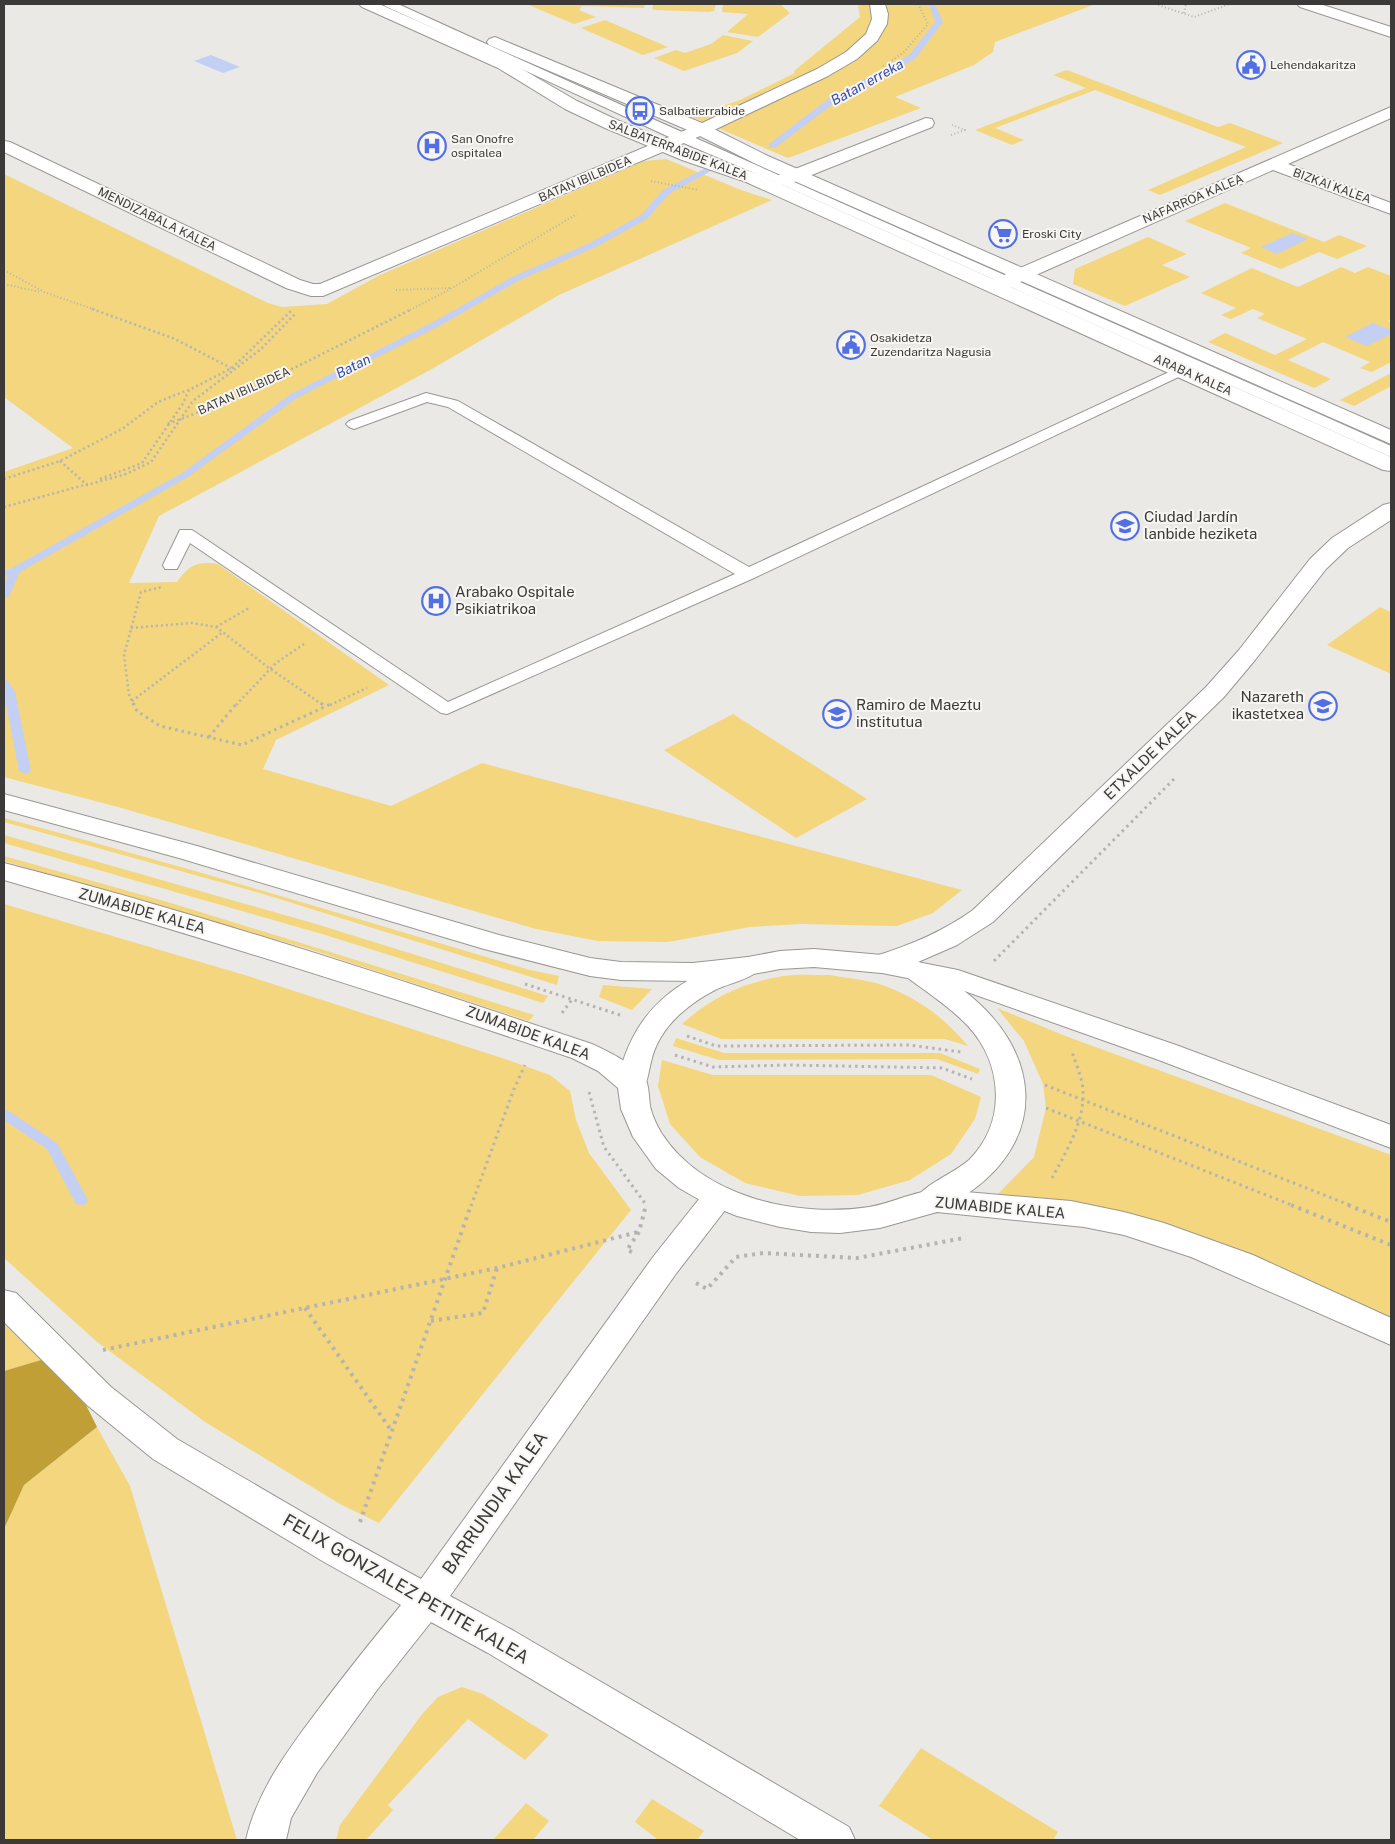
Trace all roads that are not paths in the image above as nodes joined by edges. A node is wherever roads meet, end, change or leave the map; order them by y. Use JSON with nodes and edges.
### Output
{"nodes":[{"id":1,"x":367,"y":4,"type":"edge"},
{"id":2,"x":389,"y":4,"type":"edge"},
{"id":3,"x":409,"y":4,"type":"edge"},
{"id":4,"x":877,"y":4,"type":"edge"},
{"id":5,"x":1305,"y":4,"type":"edge"},
{"id":6,"x":1391,"y":32,"type":"edge"},
{"id":7,"x":1391,"y":112,"type":"edge"},
{"id":8,"x":926,"y":123,"type":"dead end"},
{"id":9,"x":703,"y":130,"type":"junction"},
{"id":10,"x":682,"y":138,"type":"junction"},
{"id":11,"x":4,"y":146,"type":"edge"},
{"id":12,"x":662,"y":146,"type":"junction"},
{"id":13,"x":1272,"y":164,"type":"junction"},
{"id":14,"x":789,"y":177,"type":"junction"},
{"id":15,"x":1391,"y":208,"type":"edge"},
{"id":16,"x":1008,"y":280,"type":"junction"},
{"id":17,"x":311,"y":290,"type":"joint"},
{"id":18,"x":1182,"y":370,"type":"junction"},
{"id":19,"x":354,"y":424,"type":"dead end"},
{"id":20,"x":1391,"y":438,"type":"edge"},
{"id":21,"x":1391,"y":452,"type":"edge"},
{"id":22,"x":1391,"y":465,"type":"edge"},
{"id":23,"x":1391,"y":510,"type":"edge"},
{"id":24,"x":170,"y":566,"type":"dead end"},
{"id":25,"x":748,"y":574,"type":"junction"},
{"id":26,"x":4,"y":802,"type":"edge"},
{"id":27,"x":4,"y":871,"type":"edge"},
{"id":28,"x":882,"y":964,"type":"junction"},
{"id":29,"x":748,"y":966,"type":"junction"},
{"id":30,"x":918,"y":971,"type":"junction"},
{"id":31,"x":632,"y":1084,"type":"junction"},
{"id":32,"x":1391,"y":1137,"type":"edge"},
{"id":33,"x":718,"y":1196,"type":"junction"},
{"id":34,"x":930,"y":1201,"type":"junction"},
{"id":35,"x":4,"y":1302,"type":"edge"},
{"id":36,"x":1391,"y":1332,"type":"edge"},
{"id":37,"x":426,"y":1601,"type":"junction"},
{"id":38,"x":266,"y":1840,"type":"edge"},
{"id":39,"x":835,"y":1840,"type":"edge"}],
"edges":[{"from":1,"to":12,"type":"street","name":"SALBATERRABIDE KALEA"},
{"from":2,"to":10,"type":"lane","name":"SALBATERRABIDE KALEA"},
{"from":3,"to":9,"type":"street","name":"SALBATERRABIDE KALEA"},
{"from":4,"to":9,"type":"street","name":"BATAN IBILBIDEA"},
{"from":5,"to":6,"type":"street"},
{"from":7,"to":13,"type":"street","name":"NAFARROA KALEA"},
{"from":8,"to":14,"type":"street"},
{"from":9,"to":10,"type":"street","name":"BATAN IBILBIDEA"},
{"from":9,"to":14,"type":"street","name":"SALBATERRABIDE KALEA"},
{"from":10,"to":12,"type":"street","name":"BATAN IBILBIDEA"},
{"from":10,"to":14,"type":"lane","name":"SALBATERRABIDE KALEA"},
{"from":11,"to":17,"type":"street","name":"MENDIZABALA KALEA"},
{"from":12,"to":16,"type":"street","name":"SALBATERRABIDE KALEA"},
{"from":12,"to":17,"type":"street","name":"BATAN IBILBIDEA"},
{"from":13,"to":15,"type":"street","name":"BIZKAI KALEA"},
{"from":13,"to":16,"type":"street","name":"NAFARROA KALEA"},
{"from":14,"to":16,"type":"street","name":"SALBATERRABIDE KALEA"},
{"from":16,"to":18,"type":"street","name":"ARABA KALEA"},
{"from":16,"to":20,"type":"street","name":"ARABA KALEA"},
{"from":16,"to":21,"type":"lane","name":"ARABA KALEA"},
{"from":18,"to":22,"type":"street","name":"ARABA KALEA"},
{"from":18,"to":25,"type":"lane"},
{"from":19,"to":25,"type":"lane"},
{"from":23,"to":28,"type":"street","name":"ETXALDE KALEA"},
{"from":24,"to":25,"type":"lane"},
{"from":26,"to":29,"type":"street"},
{"from":27,"to":31,"type":"street","name":"ZUMABIDE KALEA"},
{"from":28,"to":29,"type":"street"},
{"from":28,"to":30,"type":"street"},
{"from":29,"to":31,"type":"street"},
{"from":30,"to":32,"type":"street"},
{"from":30,"to":34,"type":"street"},
{"from":31,"to":33,"type":"street","name":"ZUMABIDE KALEA"},
{"from":33,"to":34,"type":"street","name":"ZUMABIDE KALEA"},
{"from":33,"to":37,"type":"street","name":"BARRUNDIA KALEA"},
{"from":34,"to":36,"type":"street","name":"ZUMABIDE KALEA"},
{"from":35,"to":37,"type":"street","name":"FELIX GONZALEZ PETITE KALEA"},
{"from":37,"to":38,"type":"street","name":"BARRUNDIA KALEA"},
{"from":37,"to":39,"type":"street","name":"FELIX GONZALEZ PETITE KALEA"}]}
